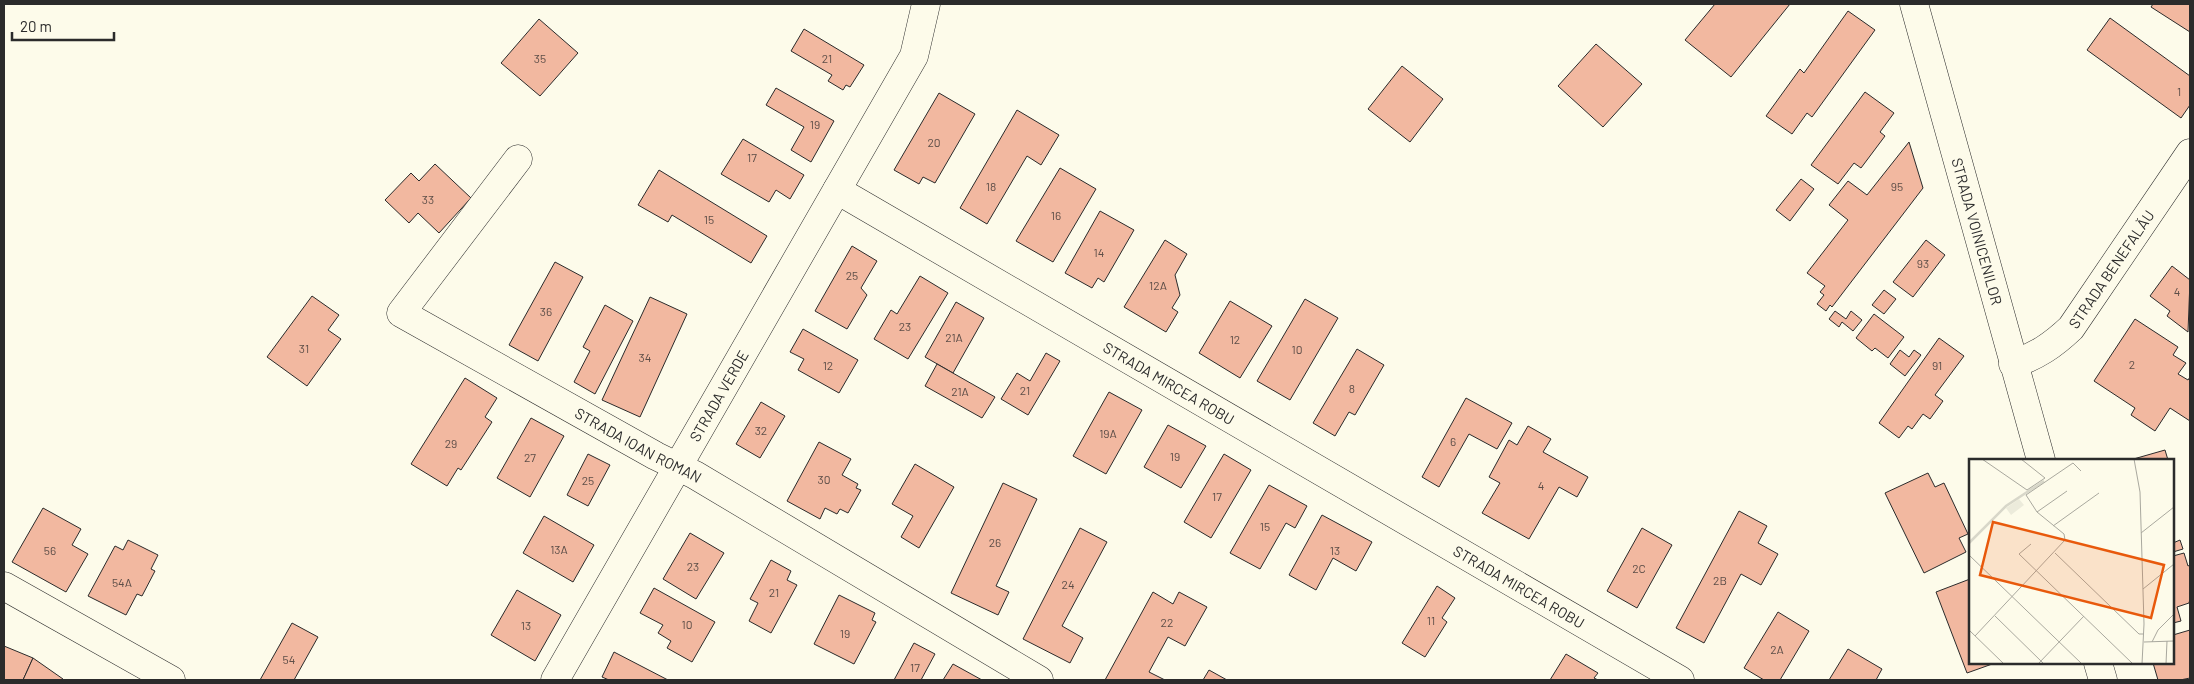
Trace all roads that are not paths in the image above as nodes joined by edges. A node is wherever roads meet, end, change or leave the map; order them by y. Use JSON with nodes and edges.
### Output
{"nodes":[{"id":1,"x":926,"y":4,"type":"edge"},
{"id":2,"x":1914,"y":4,"type":"edge"},
{"id":3,"x":2190,"y":152,"type":"edge"},
{"id":4,"x":518,"y":159,"type":"dead end"},
{"id":5,"x":837,"y":190,"type":"junction"},
{"id":6,"x":2013,"y":364,"type":"junction"},
{"id":7,"x":2040,"y":459,"type":"edge"},
{"id":8,"x":678,"y":467,"type":"junction"},
{"id":9,"x":4,"y":586,"type":"edge"},
{"id":10,"x":2098,"y":664,"type":"edge"},
{"id":11,"x":171,"y":680,"type":"edge"},
{"id":12,"x":556,"y":680,"type":"edge"},
{"id":13,"x":1039,"y":680,"type":"edge"},
{"id":14,"x":1680,"y":680,"type":"edge"},
{"id":15,"x":2103,"y":680,"type":"edge"}],
"edges":[{"from":1,"to":5,"type":"street"},
{"from":2,"to":6,"type":"street","name":"STRADA VOINICENILOR"},
{"from":3,"to":6,"type":"street","name":"STRADA BENEFALĂU"},
{"from":4,"to":8,"type":"street","name":"STRADA IOAN ROMAN"},
{"from":5,"to":8,"type":"street","name":"STRADA VERDE"},
{"from":5,"to":14,"type":"street","name":"STRADA MIRCEA ROBU"},
{"from":6,"to":7,"type":"street","name":"STRADA VOINICENILOR"},
{"from":8,"to":12,"type":"street","name":"STRADA VERDE"},
{"from":8,"to":13,"type":"street","name":"STRADA IOAN ROMAN"},
{"from":9,"to":11,"type":"street"},
{"from":10,"to":15,"type":"street"}]}
